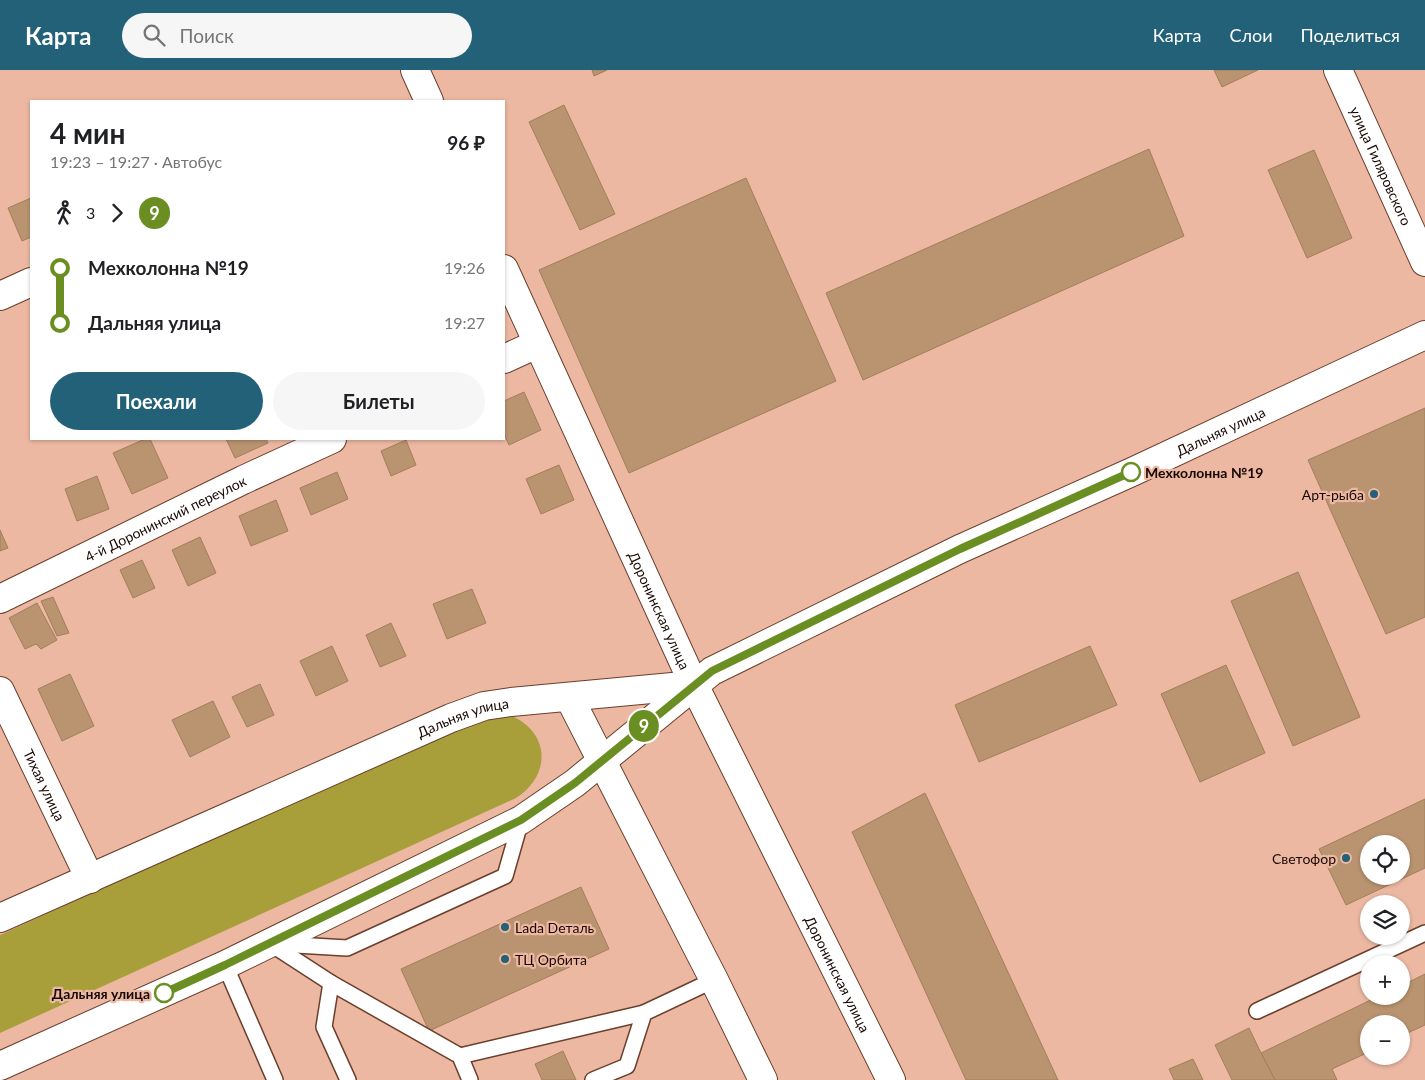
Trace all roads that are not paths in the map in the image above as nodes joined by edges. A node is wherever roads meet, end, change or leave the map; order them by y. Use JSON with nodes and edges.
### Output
{"nodes":[{"id":1,"x":415,"y":70,"type":"edge"},
{"id":2,"x":1338,"y":70,"type":"edge"},
{"id":3,"x":429,"y":100,"type":"edge"},
{"id":4,"x":1425,"y":262,"type":"edge"},
{"id":5,"x":505,"y":271,"type":"edge"},
{"id":6,"x":30,"y":282,"type":"edge"},
{"id":7,"x":0,"y":296,"type":"edge"},
{"id":8,"x":1425,"y":335,"type":"edge"},
{"id":9,"x":537,"y":344,"type":"junction"},
{"id":10,"x":505,"y":359,"type":"edge"},
{"id":11,"x":330,"y":440,"type":"edge"},
{"id":12,"x":0,"y":599,"type":"edge"},
{"id":13,"x":694,"y":685,"type":"junction"},
{"id":14,"x":0,"y":691,"type":"edge"},
{"id":15,"x":569,"y":697,"type":"junction"},
{"id":16,"x":602,"y":761,"type":"junction"},
{"id":17,"x":521,"y":820,"type":"junction"},
{"id":18,"x":90,"y":879,"type":"junction"},
{"id":19,"x":0,"y":918,"type":"edge"},
{"id":20,"x":1425,"y":933,"type":"edge"},
{"id":21,"x":270,"y":943,"type":"junction"},
{"id":22,"x":225,"y":965,"type":"junction"},
{"id":23,"x":714,"y":980,"type":"junction"},
{"id":24,"x":331,"y":983,"type":"junction"},
{"id":25,"x":1257,"y":1011,"type":"dead end"},
{"id":26,"x":644,"y":1013,"type":"junction"},
{"id":27,"x":460,"y":1056,"type":"junction"},
{"id":28,"x":0,"y":1066,"type":"edge"},
{"id":29,"x":275,"y":1080,"type":"edge"},
{"id":30,"x":348,"y":1080,"type":"edge"},
{"id":31,"x":470,"y":1080,"type":"edge"},
{"id":32,"x":593,"y":1080,"type":"edge"},
{"id":33,"x":764,"y":1080,"type":"edge"},
{"id":34,"x":891,"y":1080,"type":"edge"}],
"edges":[{"from":1,"to":3,"type":"street"},
{"from":2,"to":4,"type":"street","name":"улица Гиляровского"},
{"from":5,"to":9,"type":"street","name":"Доронинская улица"},
{"from":6,"to":7,"type":"street"},
{"from":8,"to":13,"type":"street","name":"Дальняя улица"},
{"from":9,"to":10,"type":"street"},
{"from":9,"to":13,"type":"street","name":"Доронинская улица"},
{"from":11,"to":12,"type":"street","name":"4-й Доронинский переулок"},
{"from":13,"to":15,"type":"street","name":"Дальняя улица"},
{"from":13,"to":16,"type":"street","name":"Дальняя улица"},
{"from":13,"to":34,"type":"street","name":"Доронинская улица"},
{"from":14,"to":18,"type":"street","name":"Тихая улица"},
{"from":15,"to":16,"type":"street"},
{"from":15,"to":18,"type":"street","name":"Дальняя улица"},
{"from":16,"to":17,"type":"street","name":"Дальняя улица"},
{"from":16,"to":23,"type":"street"},
{"from":17,"to":21,"type":"street","name":"Дальняя улица"},
{"from":17,"to":21,"type":"lane"},
{"from":18,"to":19,"type":"street","name":"Дальняя улица"},
{"from":20,"to":25,"type":"lane"},
{"from":21,"to":22,"type":"street","name":"Дальняя улица"},
{"from":21,"to":24,"type":"lane"},
{"from":22,"to":28,"type":"street","name":"Дальняя улица"},
{"from":22,"to":29,"type":"lane"},
{"from":23,"to":26,"type":"lane"},
{"from":23,"to":33,"type":"street"},
{"from":24,"to":27,"type":"lane"},
{"from":24,"to":30,"type":"lane"},
{"from":26,"to":27,"type":"lane"},
{"from":26,"to":32,"type":"lane"},
{"from":27,"to":31,"type":"lane"}]}
